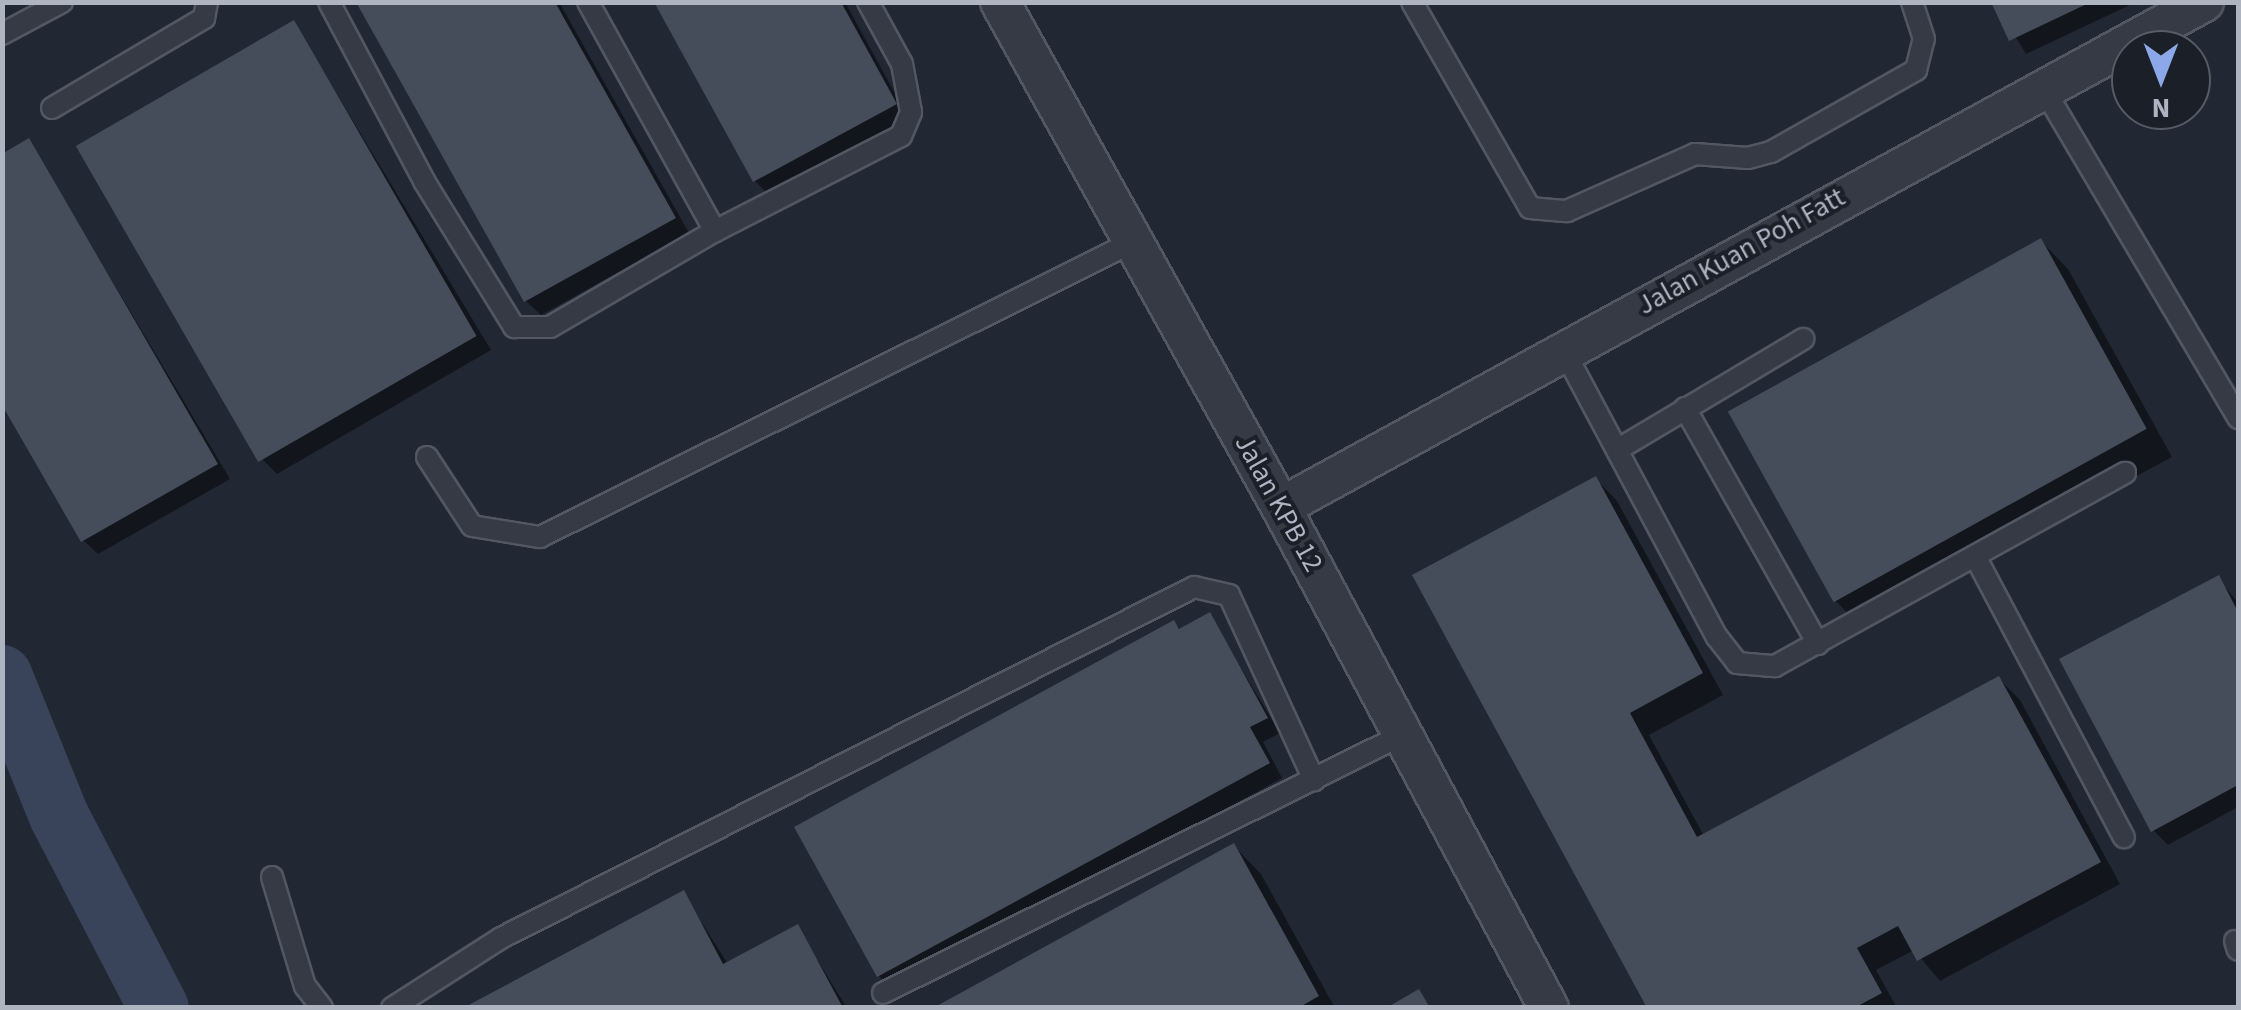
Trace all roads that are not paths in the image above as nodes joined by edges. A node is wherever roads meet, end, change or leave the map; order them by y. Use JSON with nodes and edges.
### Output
{"nodes":[{"id":1,"x":62,"y":2,"type":"edge"},
{"id":2,"x":207,"y":2,"type":"edge"},
{"id":3,"x":329,"y":2,"type":"edge"},
{"id":4,"x":588,"y":2,"type":"edge"},
{"id":5,"x":868,"y":2,"type":"edge"},
{"id":6,"x":1000,"y":2,"type":"edge"},
{"id":7,"x":1412,"y":2,"type":"edge"},
{"id":8,"x":1912,"y":2,"type":"edge"},
{"id":9,"x":2204,"y":2,"type":"edge"},
{"id":10,"x":2,"y":34,"type":"edge"},
{"id":11,"x":2042,"y":86,"type":"junction"},
{"id":12,"x":52,"y":108,"type":"dead end"},
{"id":13,"x":714,"y":232,"type":"junction"},
{"id":14,"x":1134,"y":242,"type":"junction"},
{"id":15,"x":1803,"y":338,"type":"dead end"},
{"id":16,"x":1563,"y":349,"type":"junction"},
{"id":17,"x":1685,"y":408,"type":"junction"},
{"id":18,"x":2238,"y":418,"type":"edge"},
{"id":19,"x":1618,"y":450,"type":"junction"},
{"id":20,"x":427,"y":458,"type":"dead end"},
{"id":21,"x":2125,"y":473,"type":"dead end"},
{"id":22,"x":1282,"y":507,"type":"junction"},
{"id":23,"x":1976,"y":558,"type":"junction"},
{"id":24,"x":1818,"y":644,"type":"junction"},
{"id":25,"x":1404,"y":734,"type":"junction"},
{"id":26,"x":1314,"y":780,"type":"junction"},
{"id":27,"x":2124,"y":837,"type":"dead end"},
{"id":28,"x":272,"y":877,"type":"dead end"},
{"id":29,"x":883,"y":994,"type":"dead end"},
{"id":30,"x":322,"y":1008,"type":"edge"},
{"id":31,"x":392,"y":1008,"type":"edge"},
{"id":32,"x":1549,"y":1008,"type":"edge"}],
"edges":[{"from":1,"to":10,"type":"lane"},
{"from":2,"to":12,"type":"lane"},
{"from":3,"to":13,"type":"lane"},
{"from":4,"to":13,"type":"lane"},
{"from":5,"to":13,"type":"lane"},
{"from":6,"to":14,"type":"street","name":"Jalan KPB 12"},
{"from":7,"to":8,"type":"lane"},
{"from":9,"to":11,"type":"street","name":"Jalan Kuan Poh Fatt"},
{"from":11,"to":16,"type":"street","name":"Jalan Kuan Poh Fatt"},
{"from":11,"to":18,"type":"lane"},
{"from":14,"to":20,"type":"lane"},
{"from":14,"to":22,"type":"street","name":"Jalan KPB 12"},
{"from":15,"to":17,"type":"lane"},
{"from":16,"to":19,"type":"lane"},
{"from":16,"to":22,"type":"street","name":"Jalan Kuan Poh Fatt"},
{"from":17,"to":19,"type":"lane"},
{"from":17,"to":24,"type":"lane"},
{"from":19,"to":24,"type":"lane"},
{"from":21,"to":23,"type":"lane"},
{"from":22,"to":25,"type":"street","name":"Jalan KPB 12"},
{"from":23,"to":24,"type":"lane"},
{"from":23,"to":27,"type":"lane"},
{"from":25,"to":26,"type":"lane"},
{"from":25,"to":32,"type":"street","name":"Jalan KPB 12"},
{"from":26,"to":29,"type":"lane"},
{"from":26,"to":31,"type":"lane"},
{"from":28,"to":30,"type":"lane"}]}
